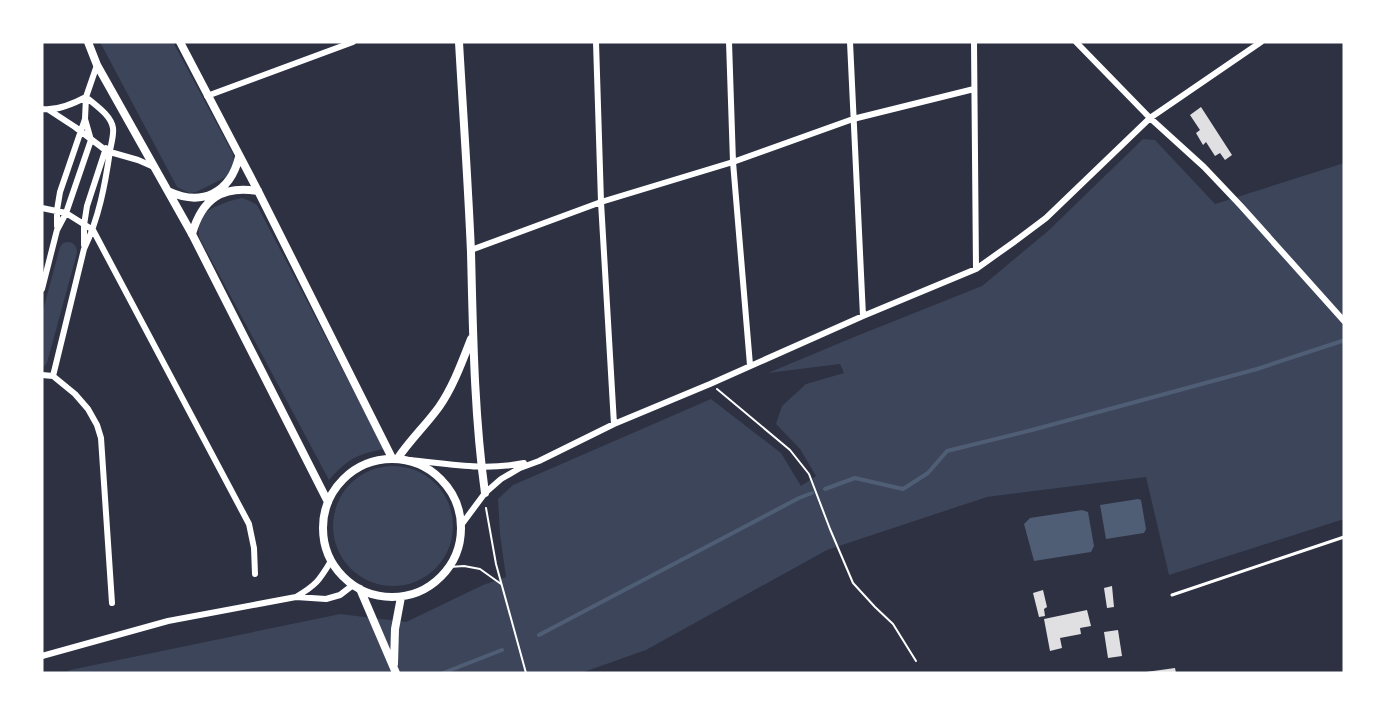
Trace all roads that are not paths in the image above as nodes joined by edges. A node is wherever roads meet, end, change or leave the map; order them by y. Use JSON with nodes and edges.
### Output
{"nodes":[{"id":1,"x":88,"y":42,"type":"edge"},
{"id":2,"x":180,"y":42,"type":"edge"},
{"id":3,"x":353,"y":42,"type":"edge"},
{"id":4,"x":459,"y":42,"type":"edge"},
{"id":5,"x":596,"y":42,"type":"edge"},
{"id":6,"x":729,"y":42,"type":"edge"},
{"id":7,"x":850,"y":42,"type":"edge"},
{"id":8,"x":974,"y":42,"type":"edge"},
{"id":9,"x":1076,"y":42,"type":"edge"},
{"id":10,"x":1261,"y":42,"type":"edge"},
{"id":11,"x":97,"y":65,"type":"junction"},
{"id":12,"x":974,"y":89,"type":"junction"},
{"id":13,"x":207,"y":96,"type":"junction"},
{"id":14,"x":86,"y":97,"type":"junction"},
{"id":15,"x":45,"y":110,"type":"edge"},
{"id":16,"x":1150,"y":118,"type":"junction"},
{"id":17,"x":85,"y":119,"type":"junction"},
{"id":18,"x":853,"y":119,"type":"junction"},
{"id":19,"x":80,"y":132,"type":"junction"},
{"id":20,"x":91,"y":140,"type":"junction"},
{"id":21,"x":107,"y":151,"type":"junction"},
{"id":22,"x":239,"y":157,"type":"junction"},
{"id":23,"x":733,"y":162,"type":"junction"},
{"id":24,"x":154,"y":167,"type":"junction"},
{"id":25,"x":168,"y":191,"type":"junction"},
{"id":26,"x":258,"y":191,"type":"junction"},
{"id":27,"x":601,"y":202,"type":"junction"},
{"id":28,"x":42,"y":208,"type":"edge"},
{"id":29,"x":57,"y":210,"type":"junction"},
{"id":30,"x":66,"y":213,"type":"junction"},
{"id":31,"x":84,"y":225,"type":"junction"},
{"id":32,"x":57,"y":230,"type":"junction"},
{"id":33,"x":93,"y":230,"type":"junction"},
{"id":34,"x":192,"y":234,"type":"junction"},
{"id":35,"x":84,"y":249,"type":"junction"},
{"id":36,"x":471,"y":250,"type":"junction"},
{"id":37,"x":975,"y":269,"type":"junction"},
{"id":38,"x":42,"y":289,"type":"edge"},
{"id":39,"x":863,"y":316,"type":"junction"},
{"id":40,"x":1344,"y":321,"type":"edge"},
{"id":41,"x":473,"y":335,"type":"junction"},
{"id":42,"x":750,"y":365,"type":"junction"},
{"id":43,"x":42,"y":375,"type":"edge"},
{"id":44,"x":53,"y":376,"type":"junction"},
{"id":45,"x":614,"y":424,"type":"junction"},
{"id":46,"x":395,"y":458,"type":"junction"},
{"id":47,"x":410,"y":460,"type":"junction"},
{"id":48,"x":539,"y":460,"type":"junction"},
{"id":49,"x":482,"y":466,"type":"junction"},
{"id":50,"x":485,"y":493,"type":"junction"},
{"id":51,"x":328,"y":502,"type":"junction"},
{"id":52,"x":462,"y":524,"type":"junction"},
{"id":53,"x":1344,"y":537,"type":"edge"},
{"id":54,"x":332,"y":561,"type":"junction"},
{"id":55,"x":255,"y":574,"type":"dead end"},
{"id":56,"x":357,"y":587,"type":"junction"},
{"id":57,"x":1172,"y":595,"type":"dead end"},
{"id":58,"x":296,"y":597,"type":"junction"},
{"id":59,"x":401,"y":597,"type":"junction"},
{"id":60,"x":112,"y":603,"type":"dead end"},
{"id":61,"x":42,"y":656,"type":"edge"},
{"id":62,"x":395,"y":671,"type":"edge"}],
"edges":[{"from":1,"to":11,"type":"street"},
{"from":2,"to":13,"type":"street"},
{"from":3,"to":13,"type":"street"},
{"from":4,"to":36,"type":"street"},
{"from":5,"to":27,"type":"street"},
{"from":6,"to":23,"type":"street"},
{"from":7,"to":18,"type":"street"},
{"from":8,"to":12,"type":"street"},
{"from":9,"to":16,"type":"street"},
{"from":10,"to":16,"type":"street"},
{"from":11,"to":14,"type":"street"},
{"from":11,"to":24,"type":"street"},
{"from":12,"to":18,"type":"street"},
{"from":12,"to":37,"type":"street"},
{"from":13,"to":22,"type":"street"},
{"from":14,"to":15,"type":"street"},
{"from":14,"to":17,"type":"street"},
{"from":14,"to":21,"type":"street"},
{"from":15,"to":19,"type":"street"},
{"from":16,"to":37,"type":"street"},
{"from":16,"to":40,"type":"street"},
{"from":17,"to":19,"type":"street"},
{"from":17,"to":20,"type":"street"},
{"from":18,"to":23,"type":"street"},
{"from":18,"to":39,"type":"street"},
{"from":19,"to":20,"type":"street"},
{"from":19,"to":29,"type":"street"},
{"from":20,"to":21,"type":"street"},
{"from":20,"to":30,"type":"street"},
{"from":21,"to":24,"type":"street"},
{"from":21,"to":31,"type":"street"},
{"from":21,"to":33,"type":"street"},
{"from":22,"to":25,"type":"street"},
{"from":22,"to":26,"type":"street"},
{"from":23,"to":27,"type":"street"},
{"from":23,"to":42,"type":"street"},
{"from":24,"to":25,"type":"street"},
{"from":25,"to":34,"type":"street"},
{"from":26,"to":34,"type":"street"},
{"from":26,"to":46,"type":"street"},
{"from":27,"to":36,"type":"street"},
{"from":27,"to":45,"type":"street"},
{"from":28,"to":29,"type":"street"},
{"from":29,"to":30,"type":"street"},
{"from":29,"to":32,"type":"street"},
{"from":30,"to":31,"type":"street"},
{"from":30,"to":32,"type":"street"},
{"from":31,"to":33,"type":"street"},
{"from":31,"to":35,"type":"street"},
{"from":32,"to":38,"type":"street"},
{"from":33,"to":35,"type":"street"},
{"from":33,"to":55,"type":"street"},
{"from":34,"to":51,"type":"street"},
{"from":35,"to":44,"type":"street"},
{"from":36,"to":41,"type":"street"},
{"from":37,"to":39,"type":"street"},
{"from":39,"to":42,"type":"street"},
{"from":41,"to":46,"type":"street"},
{"from":41,"to":49,"type":"street"},
{"from":42,"to":45,"type":"street"},
{"from":43,"to":44,"type":"street"},
{"from":44,"to":60,"type":"street"},
{"from":45,"to":48,"type":"street"},
{"from":46,"to":47,"type":"street"},
{"from":46,"to":51,"type":"street"},
{"from":47,"to":49,"type":"street"},
{"from":47,"to":52,"type":"street"},
{"from":48,"to":49,"type":"street"},
{"from":48,"to":50,"type":"street"},
{"from":49,"to":50,"type":"street"},
{"from":50,"to":52,"type":"street"},
{"from":51,"to":54,"type":"street"},
{"from":52,"to":59,"type":"street"},
{"from":53,"to":57,"type":"lane"},
{"from":54,"to":56,"type":"street"},
{"from":54,"to":58,"type":"street"},
{"from":56,"to":58,"type":"street"},
{"from":56,"to":59,"type":"street"},
{"from":56,"to":62,"type":"street"},
{"from":58,"to":61,"type":"street"},
{"from":59,"to":62,"type":"street"}]}
